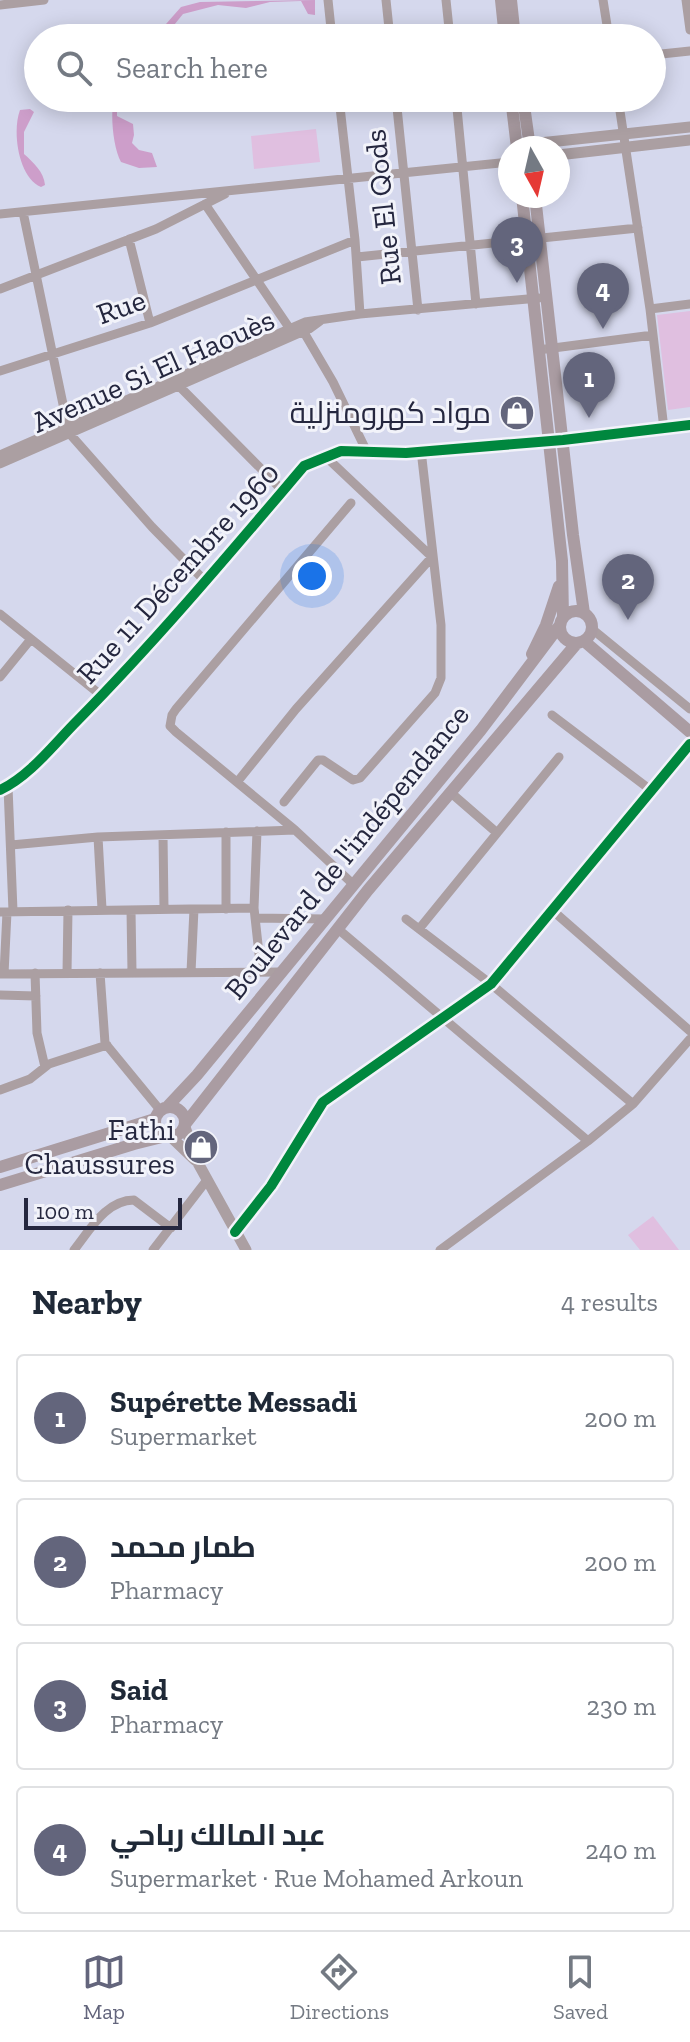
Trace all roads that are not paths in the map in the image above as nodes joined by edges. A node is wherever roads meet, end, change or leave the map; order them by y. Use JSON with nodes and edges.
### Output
{"nodes":[{"id":1,"x":44,"y":0,"type":"edge"},
{"id":2,"x":328,"y":0,"type":"edge"},
{"id":3,"x":386,"y":0,"type":"edge"},
{"id":4,"x":446,"y":0,"type":"edge"},
{"id":5,"x":501,"y":0,"type":"edge"},
{"id":6,"x":511,"y":0,"type":"edge"},
{"id":7,"x":603,"y":0,"type":"edge"},
{"id":8,"x":686,"y":0,"type":"edge"},
{"id":9,"x":0,"y":5,"type":"edge"},
{"id":10,"x":331,"y":24,"type":"edge"},
{"id":11,"x":389,"y":24,"type":"edge"},
{"id":12,"x":449,"y":24,"type":"edge"},
{"id":13,"x":504,"y":24,"type":"edge"},
{"id":14,"x":514,"y":24,"type":"edge"},
{"id":15,"x":607,"y":24,"type":"edge"},
{"id":16,"x":690,"y":30,"type":"edge"},
{"id":17,"x":690,"y":51,"type":"edge"},
{"id":18,"x":666,"y":54,"type":"edge"},
{"id":19,"x":341,"y":112,"type":"edge"},
{"id":20,"x":397,"y":112,"type":"edge"},
{"id":21,"x":457,"y":112,"type":"edge"},
{"id":22,"x":515,"y":112,"type":"edge"},
{"id":23,"x":524,"y":112,"type":"edge"},
{"id":24,"x":620,"y":112,"type":"edge"},
{"id":25,"x":690,"y":127,"type":"edge"},
{"id":26,"x":624,"y":134,"type":"junction"},
{"id":27,"x":522,"y":136,"type":"edge"},
{"id":28,"x":525,"y":136,"type":"edge"},
{"id":29,"x":690,"y":140,"type":"edge"},
{"id":30,"x":570,"y":141,"type":"edge"},
{"id":31,"x":626,"y":147,"type":"junction"},
{"id":32,"x":570,"y":154,"type":"edge"},
{"id":33,"x":498,"y":163,"type":"edge"},
{"id":34,"x":462,"y":167,"type":"junction"},
{"id":35,"x":404,"y":175,"type":"junction"},
{"id":36,"x":349,"y":179,"type":"junction"},
{"id":37,"x":233,"y":190,"type":"junction"},
{"id":38,"x":205,"y":204,"type":"junction"},
{"id":39,"x":525,"y":208,"type":"edge"},
{"id":40,"x":534,"y":208,"type":"edge"},
{"id":41,"x":23,"y":212,"type":"junction"},
{"id":42,"x":0,"y":214,"type":"edge"},
{"id":43,"x":638,"y":228,"type":"junction"},
{"id":44,"x":129,"y":239,"type":"junction"},
{"id":45,"x":532,"y":239,"type":"junction"},
{"id":46,"x":355,"y":240,"type":"junction"},
{"id":47,"x":469,"y":244,"type":"junction"},
{"id":48,"x":412,"y":251,"type":"junction"},
{"id":49,"x":357,"y":257,"type":"junction"},
{"id":50,"x":35,"y":276,"type":"junction"},
{"id":51,"x":256,"y":281,"type":"junction"},
{"id":52,"x":0,"y":289,"type":"edge"},
{"id":53,"x":546,"y":297,"type":"junction"},
{"id":54,"x":531,"y":298,"type":"junction"},
{"id":55,"x":476,"y":304,"type":"junction"},
{"id":56,"x":690,"y":304,"type":"edge"},
{"id":57,"x":650,"y":309,"type":"junction"},
{"id":58,"x":418,"y":310,"type":"junction"},
{"id":59,"x":360,"y":314,"type":"junction"},
{"id":60,"x":150,"y":323,"type":"junction"},
{"id":61,"x":298,"y":328,"type":"junction"},
{"id":62,"x":653,"y":335,"type":"junction"},
{"id":63,"x":545,"y":349,"type":"junction"},
{"id":64,"x":51,"y":355,"type":"junction"},
{"id":65,"x":0,"y":371,"type":"edge"},
{"id":66,"x":179,"y":386,"type":"junction"},
{"id":67,"x":690,"y":425,"type":"edge"},
{"id":68,"x":68,"y":429,"type":"junction"},
{"id":69,"x":664,"y":429,"type":"junction"},
{"id":70,"x":563,"y":440,"type":"junction"},
{"id":71,"x":547,"y":441,"type":"junction"},
{"id":72,"x":366,"y":450,"type":"junction"},
{"id":73,"x":421,"y":450,"type":"junction"},
{"id":74,"x":0,"y":455,"type":"edge"},
{"id":75,"x":325,"y":456,"type":"junction"},
{"id":76,"x":0,"y":464,"type":"edge"},
{"id":77,"x":283,"y":491,"type":"junction"},
{"id":78,"x":351,"y":503,"type":"dead end"},
{"id":79,"x":432,"y":557,"type":"junction"},
{"id":80,"x":563,"y":571,"type":"junction"},
{"id":81,"x":206,"y":582,"type":"junction"},
{"id":82,"x":584,"y":613,"type":"junction"},
{"id":83,"x":0,"y":614,"type":"edge"},
{"id":84,"x":562,"y":622,"type":"junction"},
{"id":85,"x":592,"y":629,"type":"junction"},
{"id":86,"x":31,"y":639,"type":"junction"},
{"id":87,"x":580,"y":642,"type":"junction"},
{"id":88,"x":526,"y":672,"type":"junction"},
{"id":89,"x":0,"y":677,"type":"edge"},
{"id":90,"x":102,"y":696,"type":"junction"},
{"id":91,"x":690,"y":709,"type":"edge"},
{"id":92,"x":552,"y":715,"type":"dead end"},
{"id":93,"x":690,"y":732,"type":"edge"},
{"id":94,"x":690,"y":744,"type":"edge"},
{"id":95,"x":559,"y":757,"type":"dead end"},
{"id":96,"x":238,"y":781,"type":"junction"},
{"id":97,"x":4,"y":788,"type":"edge"},
{"id":98,"x":652,"y":791,"type":"junction"},
{"id":99,"x":450,"y":792,"type":"junction"},
{"id":100,"x":284,"y":802,"type":"dead end"},
{"id":101,"x":295,"y":830,"type":"junction"},
{"id":102,"x":257,"y":831,"type":"junction"},
{"id":103,"x":226,"y":832,"type":"junction"},
{"id":104,"x":496,"y":832,"type":"junction"},
{"id":105,"x":163,"y":835,"type":"junction"},
{"id":106,"x":98,"y":837,"type":"junction"},
{"id":107,"x":11,"y":845,"type":"junction"},
{"id":108,"x":354,"y":885,"type":"junction"},
{"id":109,"x":102,"y":909,"type":"junction"},
{"id":110,"x":164,"y":909,"type":"junction"},
{"id":111,"x":194,"y":909,"type":"junction"},
{"id":112,"x":226,"y":909,"type":"junction"},
{"id":113,"x":68,"y":910,"type":"junction"},
{"id":114,"x":131,"y":910,"type":"junction"},
{"id":115,"x":552,"y":910,"type":"junction"},
{"id":116,"x":7,"y":912,"type":"edge"},
{"id":117,"x":255,"y":913,"type":"junction"},
{"id":118,"x":326,"y":919,"type":"junction"},
{"id":119,"x":406,"y":919,"type":"dead end"},
{"id":120,"x":338,"y":929,"type":"junction"},
{"id":121,"x":419,"y":929,"type":"junction"},
{"id":122,"x":132,"y":972,"type":"junction"},
{"id":123,"x":191,"y":972,"type":"junction"},
{"id":124,"x":261,"y":972,"type":"junction"},
{"id":125,"x":282,"y":972,"type":"junction"},
{"id":126,"x":35,"y":973,"type":"junction"},
{"id":127,"x":67,"y":973,"type":"junction"},
{"id":128,"x":100,"y":973,"type":"junction"},
{"id":129,"x":2,"y":974,"type":"edge"},
{"id":130,"x":491,"y":984,"type":"junction"},
{"id":131,"x":0,"y":995,"type":"edge"},
{"id":132,"x":36,"y":996,"type":"junction"},
{"id":133,"x":442,"y":1018,"type":"junction"},
{"id":134,"x":690,"y":1031,"type":"edge"},
{"id":135,"x":690,"y":1039,"type":"edge"},
{"id":136,"x":107,"y":1045,"type":"junction"},
{"id":137,"x":45,"y":1067,"type":"junction"},
{"id":138,"x":0,"y":1090,"type":"edge"},
{"id":139,"x":633,"y":1104,"type":"junction"},
{"id":140,"x":161,"y":1112,"type":"junction"},
{"id":141,"x":185,"y":1125,"type":"junction"},
{"id":142,"x":168,"y":1137,"type":"junction"},
{"id":143,"x":588,"y":1141,"type":"junction"},
{"id":144,"x":198,"y":1163,"type":"junction"},
{"id":145,"x":0,"y":1167,"type":"edge"},
{"id":146,"x":207,"y":1180,"type":"junction"},
{"id":147,"x":0,"y":1185,"type":"edge"},
{"id":148,"x":171,"y":1228,"type":"junction"},
{"id":149,"x":235,"y":1232,"type":"junction"},
{"id":150,"x":74,"y":1250,"type":"edge"},
{"id":151,"x":153,"y":1250,"type":"edge"},
{"id":152,"x":246,"y":1250,"type":"edge"},
{"id":153,"x":440,"y":1250,"type":"edge"}],
"edges":[{"from":1,"to":9,"type":"street"},
{"from":2,"to":10,"type":"street"},
{"from":3,"to":11,"type":"street"},
{"from":4,"to":12,"type":"street"},
{"from":5,"to":13,"type":"main road"},
{"from":6,"to":14,"type":"main road"},
{"from":7,"to":15,"type":"street"},
{"from":8,"to":16,"type":"street"},
{"from":17,"to":18,"type":"street"},
{"from":19,"to":36,"type":"street"},
{"from":20,"to":35,"type":"street","name":"Rue El Qods"},
{"from":21,"to":34,"type":"street"},
{"from":22,"to":27,"type":"main road"},
{"from":23,"to":28,"type":"main road"},
{"from":24,"to":26,"type":"street"},
{"from":25,"to":26,"type":"street"},
{"from":26,"to":30,"type":"street"},
{"from":26,"to":31,"type":"street"},
{"from":29,"to":31,"type":"street"},
{"from":31,"to":32,"type":"street"},
{"from":31,"to":43,"type":"street"},
{"from":33,"to":34,"type":"street"},
{"from":34,"to":35,"type":"street"},
{"from":34,"to":47,"type":"street"},
{"from":35,"to":36,"type":"street"},
{"from":35,"to":48,"type":"street","name":"Rue El Qods"},
{"from":36,"to":37,"type":"street"},
{"from":36,"to":46,"type":"street"},
{"from":37,"to":38,"type":"street"},
{"from":37,"to":41,"type":"street"},
{"from":38,"to":44,"type":"street"},
{"from":38,"to":51,"type":"street"},
{"from":39,"to":45,"type":"main road"},
{"from":40,"to":45,"type":"main road"},
{"from":41,"to":42,"type":"street"},
{"from":41,"to":50,"type":"street"},
{"from":43,"to":45,"type":"street"},
{"from":43,"to":57,"type":"street"},
{"from":44,"to":50,"type":"street"},
{"from":44,"to":60,"type":"street"},
{"from":45,"to":47,"type":"street"},
{"from":45,"to":53,"type":"main road"},
{"from":45,"to":54,"type":"main road"},
{"from":46,"to":49,"type":"street"},
{"from":46,"to":51,"type":"street","name":"Rue"},
{"from":47,"to":48,"type":"street"},
{"from":47,"to":55,"type":"street"},
{"from":48,"to":49,"type":"street"},
{"from":48,"to":58,"type":"street","name":"Rue El Qods"},
{"from":49,"to":59,"type":"street"},
{"from":50,"to":52,"type":"street"},
{"from":50,"to":64,"type":"street"},
{"from":51,"to":60,"type":"street","name":"Rue"},
{"from":51,"to":61,"type":"street"},
{"from":53,"to":54,"type":"street","name":"Avenue Si El Haouès"},
{"from":53,"to":63,"type":"main road"},
{"from":54,"to":55,"type":"street","name":"Avenue Si El Haouès"},
{"from":54,"to":63,"type":"main road"},
{"from":55,"to":58,"type":"street","name":"Avenue Si El Haouès"},
{"from":56,"to":57,"type":"street"},
{"from":57,"to":62,"type":"street"},
{"from":58,"to":59,"type":"street","name":"Avenue Si El Haouès"},
{"from":59,"to":61,"type":"street","name":"Avenue Si El Haouès"},
{"from":60,"to":64,"type":"street","name":"Rue"},
{"from":61,"to":66,"type":"street","name":"Avenue Si El Haouès"},
{"from":61,"to":68,"type":"street","name":"Avenue Si El Haouès"},
{"from":61,"to":72,"type":"street"},
{"from":62,"to":63,"type":"street"},
{"from":62,"to":69,"type":"street"},
{"from":63,"to":70,"type":"main road"},
{"from":63,"to":71,"type":"main road"},
{"from":64,"to":65,"type":"street","name":"Rue"},
{"from":64,"to":68,"type":"street"},
{"from":66,"to":68,"type":"street","name":"Avenue Si El Haouès"},
{"from":66,"to":77,"type":"street"},
{"from":67,"to":69,"type":"street","name":"Rue 11 Décembre 1960"},
{"from":68,"to":74,"type":"street","name":"Avenue Si El Haouès"},
{"from":68,"to":76,"type":"street","name":"Avenue Si El Haouès"},
{"from":68,"to":81,"type":"street"},
{"from":69,"to":70,"type":"street","name":"Rue 11 Décembre 1960"},
{"from":70,"to":71,"type":"street","name":"Rue 11 Décembre 1960"},
{"from":70,"to":82,"type":"main road"},
{"from":71,"to":73,"type":"street","name":"Rue 11 Décembre 1960"},
{"from":71,"to":80,"type":"main road"},
{"from":72,"to":73,"type":"street","name":"Rue 11 Décembre 1960"},
{"from":72,"to":75,"type":"street","name":"Rue 11 Décembre 1960"},
{"from":73,"to":79,"type":"street"},
{"from":75,"to":77,"type":"street","name":"Rue 11 Décembre 1960"},
{"from":75,"to":79,"type":"street"},
{"from":77,"to":81,"type":"street","name":"Rue 11 Décembre 1960"},
{"from":78,"to":96,"type":"street"},
{"from":79,"to":96,"type":"street"},
{"from":79,"to":100,"type":"street"},
{"from":80,"to":84,"type":"main road"},
{"from":80,"to":88,"type":"main road"},
{"from":81,"to":90,"type":"street","name":"Rue 11 Décembre 1960"},
{"from":82,"to":84,"type":"main road"},
{"from":82,"to":85,"type":"main road"},
{"from":83,"to":86,"type":"street"},
{"from":84,"to":87,"type":"main road"},
{"from":84,"to":88,"type":"main road","name":"Boulevard de l'indépendance"},
{"from":85,"to":87,"type":"main road"},
{"from":85,"to":91,"type":"street"},
{"from":86,"to":89,"type":"street"},
{"from":86,"to":90,"type":"street"},
{"from":87,"to":93,"type":"main road"},
{"from":87,"to":99,"type":"main road","name":"Boulevard de l'indépendance"},
{"from":88,"to":108,"type":"main road","name":"Boulevard de l'indépendance"},
{"from":90,"to":97,"type":"street","name":"Rue 11 Décembre 1960"},
{"from":92,"to":98,"type":"street"},
{"from":94,"to":98,"type":"street"},
{"from":95,"to":104,"type":"street"},
{"from":96,"to":101,"type":"street"},
{"from":97,"to":107,"type":"street"},
{"from":98,"to":115,"type":"street"},
{"from":99,"to":104,"type":"street"},
{"from":99,"to":120,"type":"main road","name":"Boulevard de l'indépendance"},
{"from":101,"to":102,"type":"street"},
{"from":101,"to":108,"type":"street"},
{"from":102,"to":103,"type":"street"},
{"from":102,"to":117,"type":"street"},
{"from":103,"to":105,"type":"street"},
{"from":103,"to":112,"type":"street"},
{"from":104,"to":121,"type":"street"},
{"from":105,"to":106,"type":"street"},
{"from":105,"to":110,"type":"street"},
{"from":106,"to":107,"type":"street"},
{"from":106,"to":109,"type":"street"},
{"from":107,"to":116,"type":"street"},
{"from":108,"to":118,"type":"main road","name":"Boulevard de l'indépendance"},
{"from":109,"to":113,"type":"street"},
{"from":109,"to":114,"type":"street"},
{"from":110,"to":111,"type":"street"},
{"from":110,"to":114,"type":"street"},
{"from":111,"to":112,"type":"street"},
{"from":111,"to":123,"type":"street"},
{"from":112,"to":117,"type":"street"},
{"from":113,"to":116,"type":"street"},
{"from":113,"to":127,"type":"street"},
{"from":114,"to":122,"type":"street"},
{"from":115,"to":130,"type":"street"},
{"from":115,"to":134,"type":"street"},
{"from":116,"to":129,"type":"street"},
{"from":117,"to":118,"type":"street"},
{"from":117,"to":124,"type":"street"},
{"from":118,"to":125,"type":"main road","name":"Boulevard de l'indépendance"},
{"from":119,"to":121,"type":"street"},
{"from":120,"to":133,"type":"street"},
{"from":120,"to":141,"type":"main road","name":"Boulevard de l'indépendance"},
{"from":121,"to":130,"type":"street"},
{"from":122,"to":123,"type":"street"},
{"from":122,"to":128,"type":"street"},
{"from":123,"to":124,"type":"street"},
{"from":124,"to":125,"type":"street"},
{"from":125,"to":140,"type":"main road","name":"Boulevard de l'indépendance"},
{"from":126,"to":127,"type":"street"},
{"from":126,"to":129,"type":"street"},
{"from":126,"to":132,"type":"street"},
{"from":127,"to":128,"type":"street"},
{"from":128,"to":136,"type":"street"},
{"from":130,"to":133,"type":"street"},
{"from":130,"to":139,"type":"street"},
{"from":131,"to":132,"type":"street"},
{"from":132,"to":137,"type":"street"},
{"from":133,"to":143,"type":"street"},
{"from":133,"to":149,"type":"street"},
{"from":135,"to":139,"type":"street"},
{"from":136,"to":137,"type":"street"},
{"from":136,"to":140,"type":"street"},
{"from":137,"to":138,"type":"street"},
{"from":139,"to":143,"type":"street"},
{"from":140,"to":141,"type":"main road"},
{"from":140,"to":142,"type":"main road"},
{"from":140,"to":145,"type":"main road","name":"Boulevard de l'indépendance"},
{"from":141,"to":142,"type":"main road"},
{"from":141,"to":144,"type":"street"},
{"from":142,"to":144,"type":"street"},
{"from":142,"to":147,"type":"main road"},
{"from":143,"to":153,"type":"street"},
{"from":144,"to":146,"type":"street"},
{"from":146,"to":148,"type":"street"},
{"from":146,"to":149,"type":"street"},
{"from":148,"to":150,"type":"street"},
{"from":148,"to":151,"type":"street"},
{"from":149,"to":152,"type":"street"}]}
